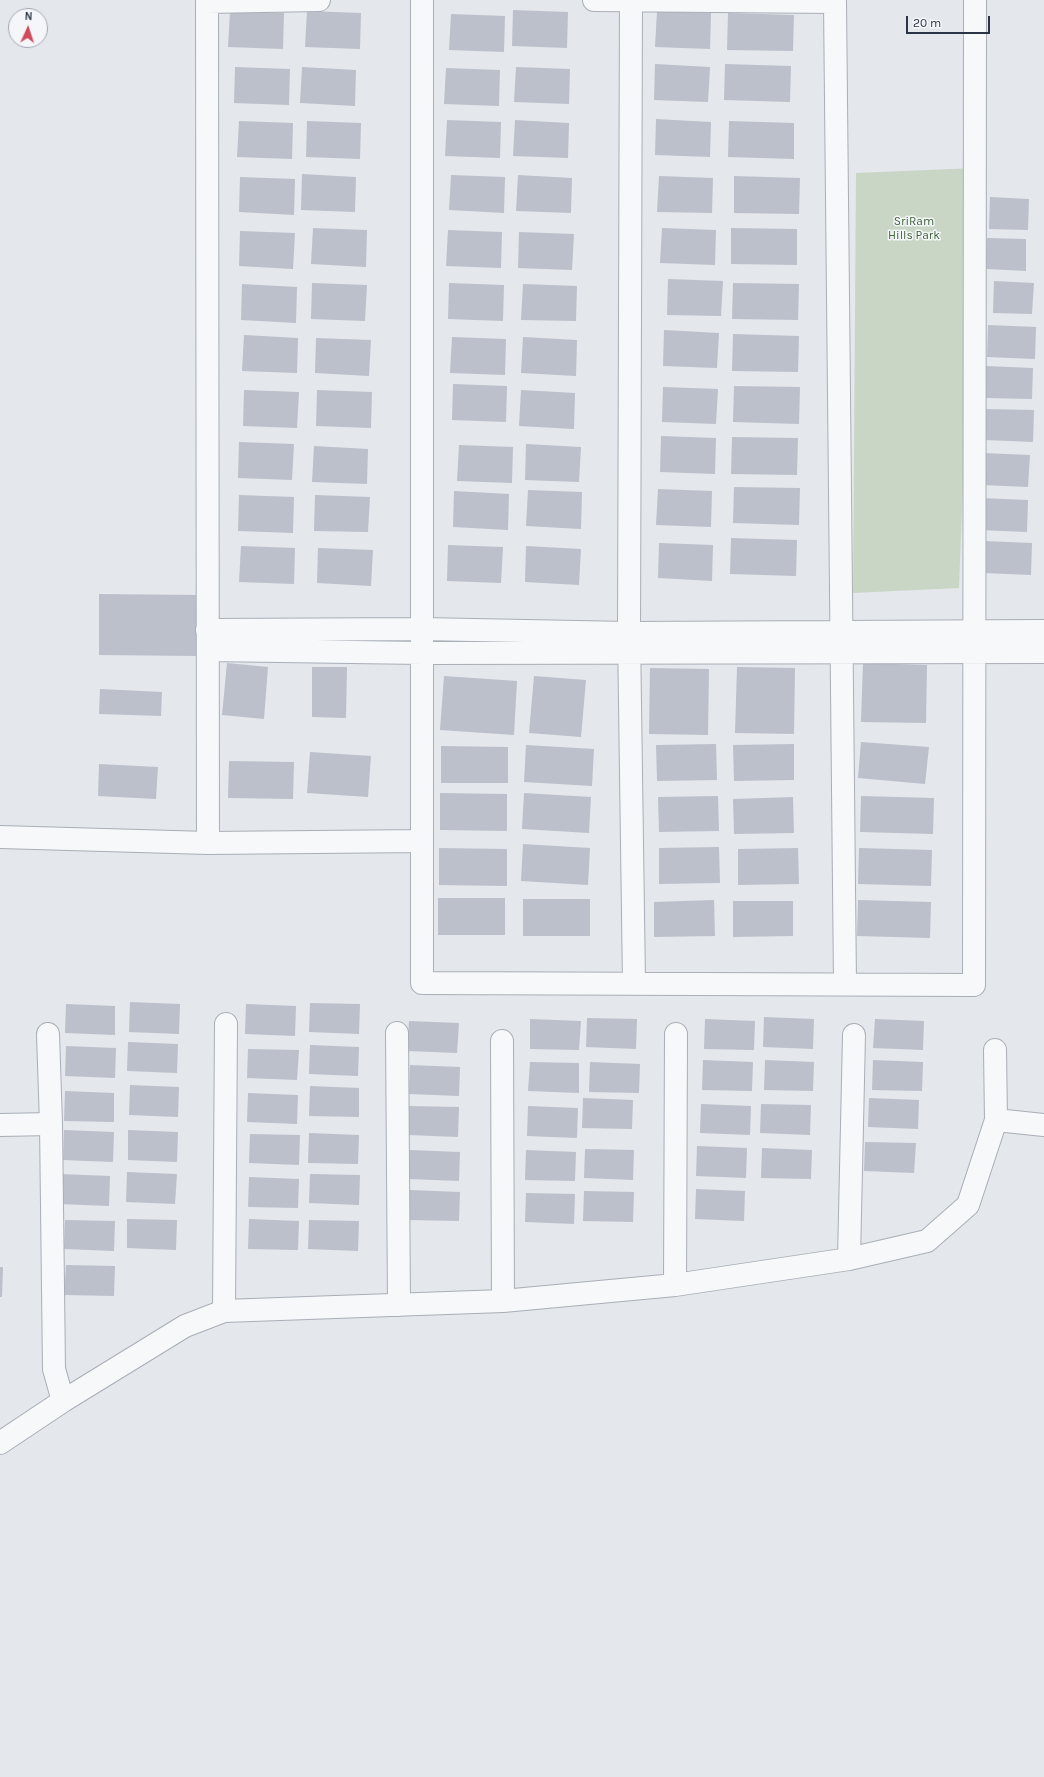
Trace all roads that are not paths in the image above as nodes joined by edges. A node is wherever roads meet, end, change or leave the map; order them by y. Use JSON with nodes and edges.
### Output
{"nodes":[{"id":1,"x":319,"y":0,"type":"edge"},
{"id":2,"x":422,"y":0,"type":"edge"},
{"id":3,"x":594,"y":0,"type":"edge"},
{"id":4,"x":631,"y":0,"type":"edge"},
{"id":5,"x":975,"y":0,"type":"edge"},
{"id":6,"x":422,"y":629,"type":"junction"},
{"id":7,"x":1044,"y":631,"type":"edge"},
{"id":8,"x":208,"y":640,"type":"junction"},
{"id":9,"x":841,"y":642,"type":"junction"},
{"id":10,"x":975,"y":642,"type":"junction"},
{"id":11,"x":630,"y":643,"type":"junction"},
{"id":12,"x":1044,"y":652,"type":"edge"},
{"id":13,"x":423,"y":653,"type":"junction"},
{"id":14,"x":0,"y":837,"type":"edge"},
{"id":15,"x":422,"y":842,"type":"junction"},
{"id":16,"x":208,"y":843,"type":"junction"},
{"id":17,"x":634,"y":984,"type":"junction"},
{"id":18,"x":845,"y":984,"type":"junction"},
{"id":19,"x":226,"y":1024,"type":"dead end"},
{"id":20,"x":397,"y":1033,"type":"dead end"},
{"id":21,"x":48,"y":1034,"type":"dead end"},
{"id":22,"x":676,"y":1034,"type":"dead end"},
{"id":23,"x":854,"y":1035,"type":"dead end"},
{"id":24,"x":502,"y":1041,"type":"dead end"},
{"id":25,"x":995,"y":1050,"type":"dead end"},
{"id":26,"x":996,"y":1120,"type":"junction"},
{"id":27,"x":52,"y":1124,"type":"junction"},
{"id":28,"x":0,"y":1125,"type":"edge"},
{"id":29,"x":1044,"y":1125,"type":"edge"},
{"id":30,"x":849,"y":1259,"type":"junction"},
{"id":31,"x":675,"y":1285,"type":"junction"},
{"id":32,"x":503,"y":1301,"type":"junction"},
{"id":33,"x":399,"y":1305,"type":"junction"},
{"id":34,"x":224,"y":1311,"type":"junction"},
{"id":35,"x":63,"y":1401,"type":"junction"},
{"id":36,"x":0,"y":1443,"type":"edge"}],
"edges":[{"from":1,"to":8,"type":"street"},
{"from":2,"to":6,"type":"street"},
{"from":3,"to":4,"type":"street"},
{"from":4,"to":9,"type":"street"},
{"from":4,"to":11,"type":"street"},
{"from":5,"to":10,"type":"street"},
{"from":6,"to":8,"type":"street"},
{"from":6,"to":11,"type":"street"},
{"from":6,"to":13,"type":"street"},
{"from":7,"to":10,"type":"street"},
{"from":8,"to":13,"type":"street"},
{"from":8,"to":16,"type":"street"},
{"from":9,"to":10,"type":"street"},
{"from":9,"to":11,"type":"street"},
{"from":9,"to":18,"type":"street"},
{"from":10,"to":12,"type":"street"},
{"from":10,"to":18,"type":"street"},
{"from":11,"to":13,"type":"street"},
{"from":11,"to":17,"type":"street"},
{"from":13,"to":15,"type":"street"},
{"from":14,"to":16,"type":"street"},
{"from":15,"to":16,"type":"street"},
{"from":15,"to":17,"type":"street"},
{"from":17,"to":18,"type":"street"},
{"from":19,"to":34,"type":"street"},
{"from":20,"to":33,"type":"street"},
{"from":21,"to":27,"type":"street"},
{"from":22,"to":31,"type":"street"},
{"from":23,"to":30,"type":"street"},
{"from":24,"to":32,"type":"street"},
{"from":25,"to":26,"type":"street"},
{"from":26,"to":29,"type":"street"},
{"from":26,"to":30,"type":"street"},
{"from":27,"to":28,"type":"street"},
{"from":27,"to":35,"type":"street"},
{"from":30,"to":31,"type":"street"},
{"from":31,"to":32,"type":"street"},
{"from":32,"to":33,"type":"street"},
{"from":33,"to":34,"type":"street"},
{"from":34,"to":35,"type":"street"},
{"from":35,"to":36,"type":"street"}]}
